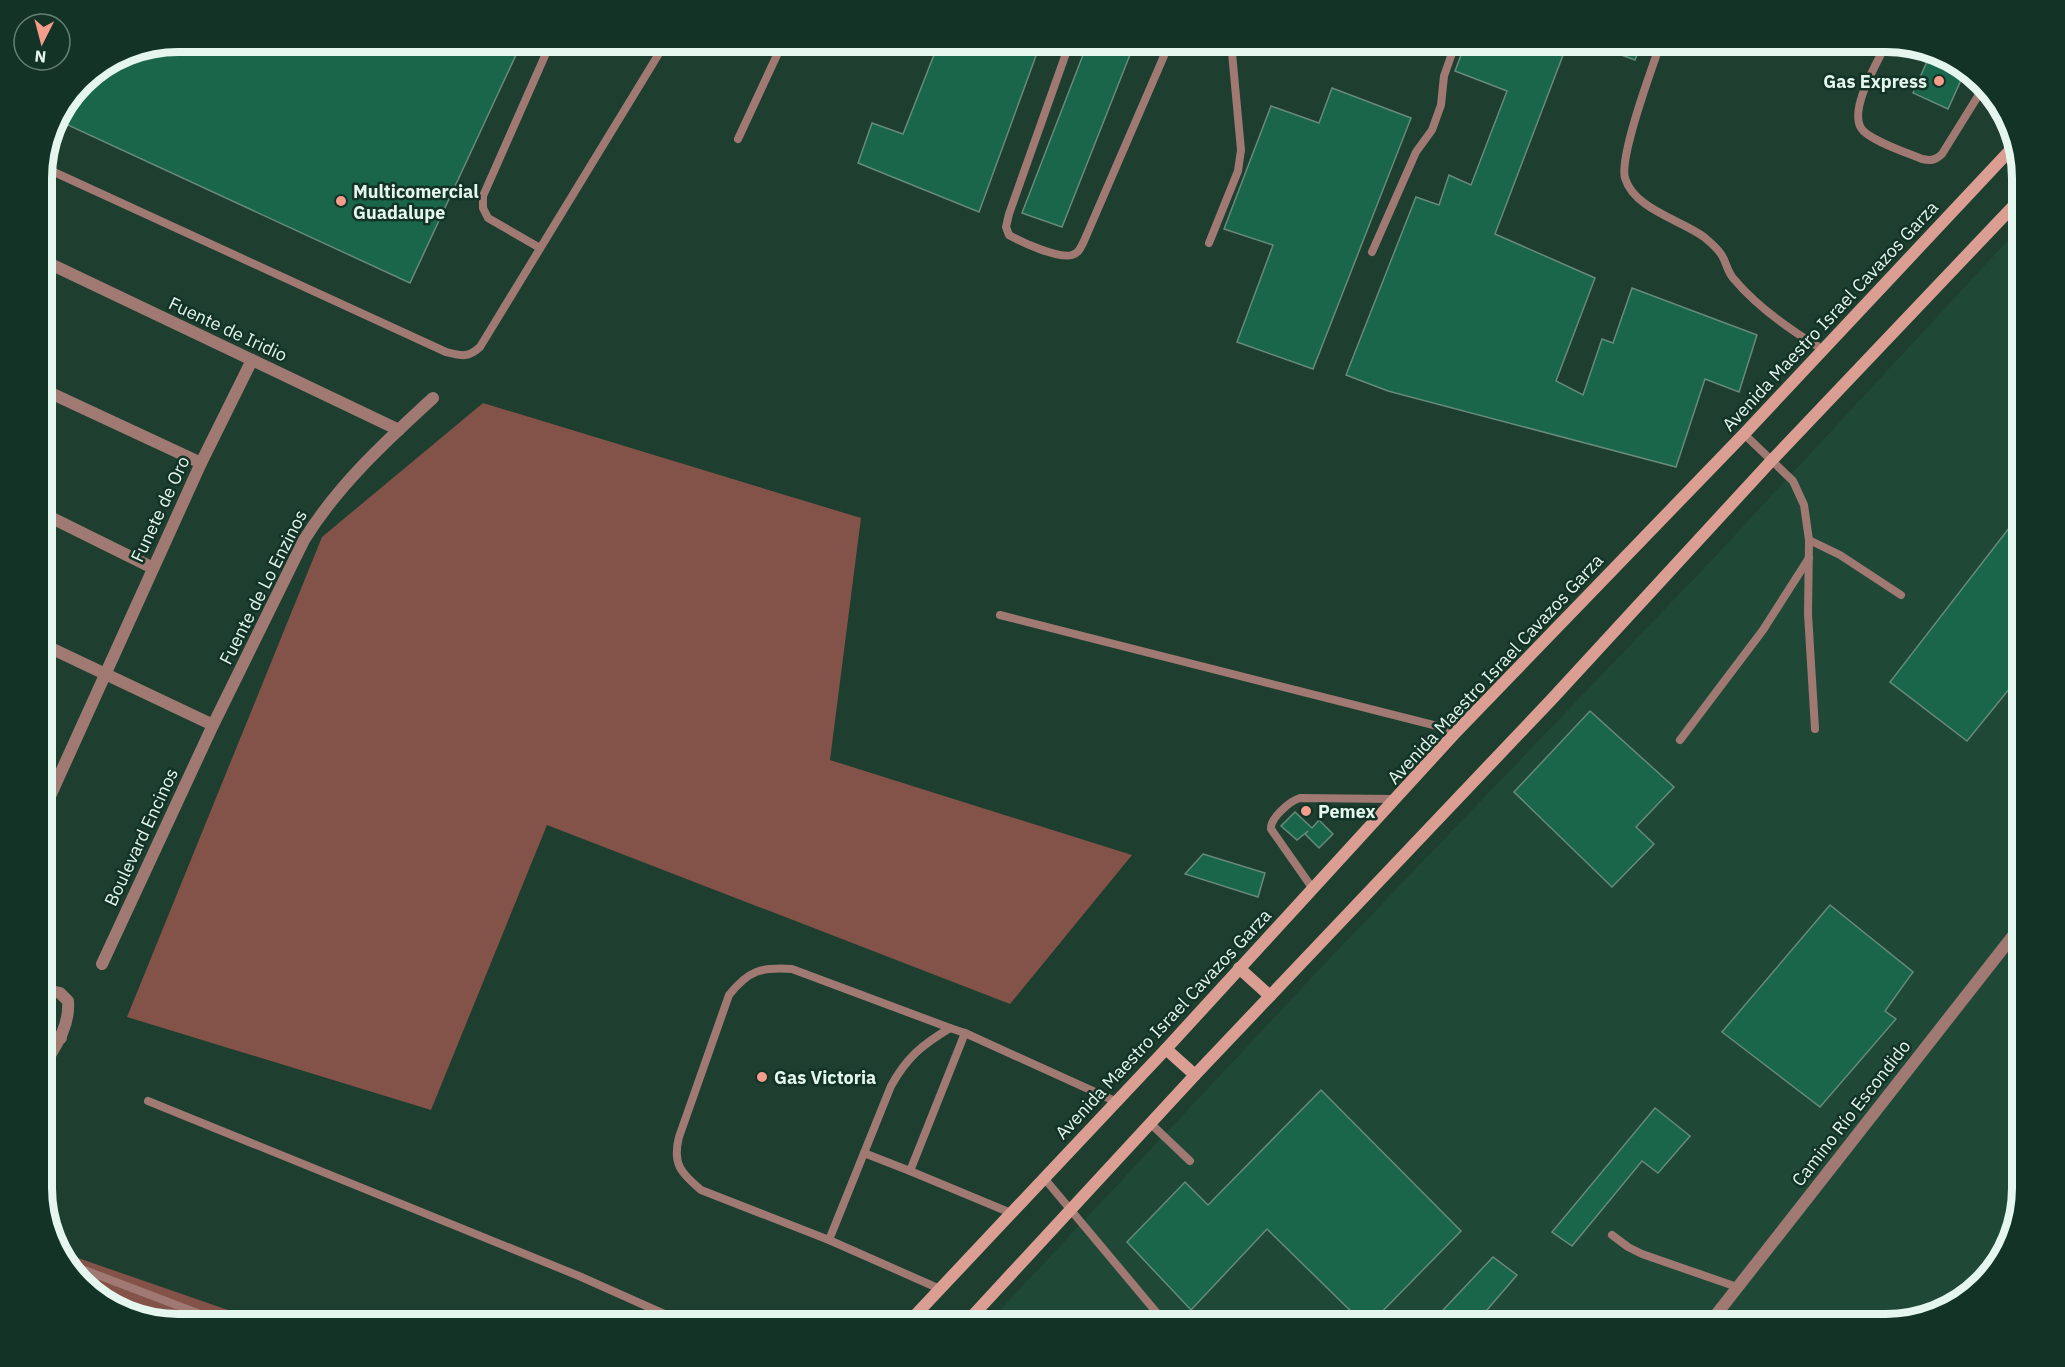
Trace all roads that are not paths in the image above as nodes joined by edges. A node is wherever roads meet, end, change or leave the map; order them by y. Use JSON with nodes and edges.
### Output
{"nodes":[{"id":1,"x":546,"y":52,"type":"edge"},
{"id":2,"x":660,"y":52,"type":"edge"},
{"id":3,"x":778,"y":52,"type":"edge"},
{"id":4,"x":1066,"y":52,"type":"edge"},
{"id":5,"x":1166,"y":52,"type":"edge"},
{"id":6,"x":1232,"y":52,"type":"edge"},
{"id":7,"x":1452,"y":52,"type":"edge"},
{"id":8,"x":1658,"y":52,"type":"edge"},
{"id":9,"x":1882,"y":52,"type":"edge"},
{"id":10,"x":1980,"y":94,"type":"edge"},
{"id":11,"x":738,"y":140,"type":"dead end"},
{"id":12,"x":2009,"y":151,"type":"edge"},
{"id":13,"x":53,"y":172,"type":"edge"},
{"id":14,"x":2012,"y":208,"type":"edge"},
{"id":15,"x":1209,"y":243,"type":"dead end"},
{"id":16,"x":540,"y":248,"type":"junction"},
{"id":17,"x":1372,"y":252,"type":"dead end"},
{"id":18,"x":53,"y":266,"type":"edge"},
{"id":19,"x":1821,"y":350,"type":"junction"},
{"id":20,"x":252,"y":360,"type":"junction"},
{"id":21,"x":53,"y":394,"type":"edge"},
{"id":22,"x":434,"y":398,"type":"dead end"},
{"id":23,"x":399,"y":430,"type":"junction"},
{"id":24,"x":1744,"y":434,"type":"junction"},
{"id":25,"x":1772,"y":460,"type":"junction"},
{"id":26,"x":201,"y":463,"type":"junction"},
{"id":27,"x":53,"y":518,"type":"edge"},
{"id":28,"x":1809,"y":540,"type":"junction"},
{"id":29,"x":1810,"y":558,"type":"junction"},
{"id":30,"x":153,"y":568,"type":"junction"},
{"id":31,"x":1901,"y":595,"type":"dead end"},
{"id":32,"x":1000,"y":615,"type":"dead end"},
{"id":33,"x":53,"y":649,"type":"edge"},
{"id":34,"x":106,"y":675,"type":"junction"},
{"id":35,"x":213,"y":725,"type":"junction"},
{"id":36,"x":1815,"y":729,"type":"dead end"},
{"id":37,"x":1457,"y":731,"type":"junction"},
{"id":38,"x":1680,"y":740,"type":"dead end"},
{"id":39,"x":53,"y":790,"type":"edge"},
{"id":40,"x":1397,"y":800,"type":"junction"},
{"id":41,"x":1313,"y":889,"type":"junction"},
{"id":42,"x":2012,"y":937,"type":"edge"},
{"id":43,"x":102,"y":964,"type":"dead end"},
{"id":44,"x":1239,"y":968,"type":"junction"},
{"id":45,"x":53,"y":991,"type":"edge"},
{"id":46,"x":1270,"y":996,"type":"junction"},
{"id":47,"x":950,"y":1028,"type":"junction"},
{"id":48,"x":964,"y":1033,"type":"junction"},
{"id":49,"x":53,"y":1036,"type":"edge"},
{"id":50,"x":61,"y":1038,"type":"junction"},
{"id":51,"x":1166,"y":1049,"type":"junction"},
{"id":52,"x":53,"y":1051,"type":"edge"},
{"id":53,"x":1196,"y":1075,"type":"junction"},
{"id":54,"x":148,"y":1101,"type":"dead end"},
{"id":55,"x":1117,"y":1102,"type":"junction"},
{"id":56,"x":1150,"y":1124,"type":"junction"},
{"id":57,"x":864,"y":1153,"type":"junction"},
{"id":58,"x":1190,"y":1161,"type":"dead end"},
{"id":59,"x":910,"y":1171,"type":"junction"},
{"id":60,"x":1044,"y":1178,"type":"junction"},
{"id":61,"x":1072,"y":1209,"type":"junction"},
{"id":62,"x":1011,"y":1213,"type":"junction"},
{"id":63,"x":1612,"y":1235,"type":"dead end"},
{"id":64,"x":829,"y":1240,"type":"junction"},
{"id":65,"x":82,"y":1269,"type":"edge"},
{"id":66,"x":1737,"y":1287,"type":"junction"},
{"id":67,"x":940,"y":1289,"type":"junction"},
{"id":68,"x":200,"y":1314,"type":"edge"},
{"id":69,"x":664,"y":1314,"type":"edge"},
{"id":70,"x":916,"y":1314,"type":"edge"},
{"id":71,"x":974,"y":1314,"type":"edge"},
{"id":72,"x":1158,"y":1314,"type":"edge"},
{"id":73,"x":1716,"y":1314,"type":"edge"}],
"edges":[{"from":1,"to":16,"type":"lane"},
{"from":2,"to":16,"type":"lane"},
{"from":3,"to":11,"type":"lane"},
{"from":4,"to":5,"type":"lane"},
{"from":6,"to":15,"type":"lane"},
{"from":7,"to":17,"type":"lane"},
{"from":8,"to":19,"type":"lane"},
{"from":9,"to":10,"type":"lane"},
{"from":12,"to":19,"type":"main road","name":"Avenida Maestro Israel Cavazos Garza"},
{"from":13,"to":16,"type":"lane"},
{"from":14,"to":25,"type":"main road"},
{"from":18,"to":20,"type":"street","name":"Fuente de Iridio"},
{"from":19,"to":24,"type":"main road","name":"Avenida Maestro Israel Cavazos Garza"},
{"from":20,"to":23,"type":"street","name":"Fuente de Iridio"},
{"from":20,"to":26,"type":"street","name":"Funete de Oro"},
{"from":21,"to":26,"type":"street"},
{"from":22,"to":23,"type":"street","name":"Fuente de Lo Enzinos"},
{"from":23,"to":35,"type":"street","name":"Fuente de Lo Enzinos"},
{"from":24,"to":25,"type":"lane"},
{"from":24,"to":37,"type":"main road","name":"Avenida Maestro Israel Cavazos Garza"},
{"from":25,"to":28,"type":"lane"},
{"from":25,"to":46,"type":"main road"},
{"from":26,"to":30,"type":"street","name":"Funete de Oro"},
{"from":27,"to":30,"type":"street"},
{"from":28,"to":29,"type":"lane"},
{"from":28,"to":31,"type":"lane"},
{"from":29,"to":36,"type":"lane"},
{"from":29,"to":38,"type":"lane"},
{"from":30,"to":34,"type":"street","name":"Funete de Oro"},
{"from":32,"to":37,"type":"lane"},
{"from":33,"to":34,"type":"street"},
{"from":34,"to":35,"type":"street"},
{"from":34,"to":39,"type":"street","name":"Funete de Oro"},
{"from":35,"to":43,"type":"street","name":"Boulevard Encinos"},
{"from":37,"to":40,"type":"main road","name":"Avenida Maestro Israel Cavazos Garza"},
{"from":40,"to":41,"type":"main road","name":"Avenida Maestro Israel Cavazos Garza"},
{"from":40,"to":41,"type":"lane"},
{"from":41,"to":44,"type":"main road","name":"Avenida Maestro Israel Cavazos Garza"},
{"from":42,"to":66,"type":"street","name":"Camino Río Escondido"},
{"from":44,"to":46,"type":"main road"},
{"from":44,"to":51,"type":"main road","name":"Avenida Maestro Israel Cavazos Garza"},
{"from":45,"to":50,"type":"street"},
{"from":46,"to":53,"type":"main road"},
{"from":47,"to":48,"type":"lane"},
{"from":47,"to":57,"type":"lane"},
{"from":47,"to":64,"type":"lane"},
{"from":48,"to":55,"type":"lane"},
{"from":48,"to":59,"type":"lane"},
{"from":49,"to":50,"type":"street"},
{"from":50,"to":52,"type":"street"},
{"from":51,"to":53,"type":"main road"},
{"from":51,"to":55,"type":"main road","name":"Avenida Maestro Israel Cavazos Garza"},
{"from":53,"to":56,"type":"main road"},
{"from":54,"to":69,"type":"lane"},
{"from":55,"to":60,"type":"main road","name":"Avenida Maestro Israel Cavazos Garza"},
{"from":56,"to":58,"type":"lane"},
{"from":56,"to":61,"type":"main road"},
{"from":57,"to":59,"type":"lane"},
{"from":57,"to":64,"type":"lane"},
{"from":59,"to":62,"type":"lane"},
{"from":60,"to":61,"type":"lane"},
{"from":60,"to":62,"type":"main road","name":"Avenida Maestro Israel Cavazos Garza"},
{"from":61,"to":71,"type":"main road"},
{"from":61,"to":72,"type":"lane"},
{"from":62,"to":67,"type":"main road","name":"Avenida Maestro Israel Cavazos Garza"},
{"from":63,"to":66,"type":"lane"},
{"from":64,"to":67,"type":"lane"},
{"from":65,"to":68,"type":"lane"},
{"from":66,"to":73,"type":"street","name":"Camino Río Escondido"},
{"from":67,"to":70,"type":"main road","name":"Avenida Maestro Israel Cavazos Garza"}]}
